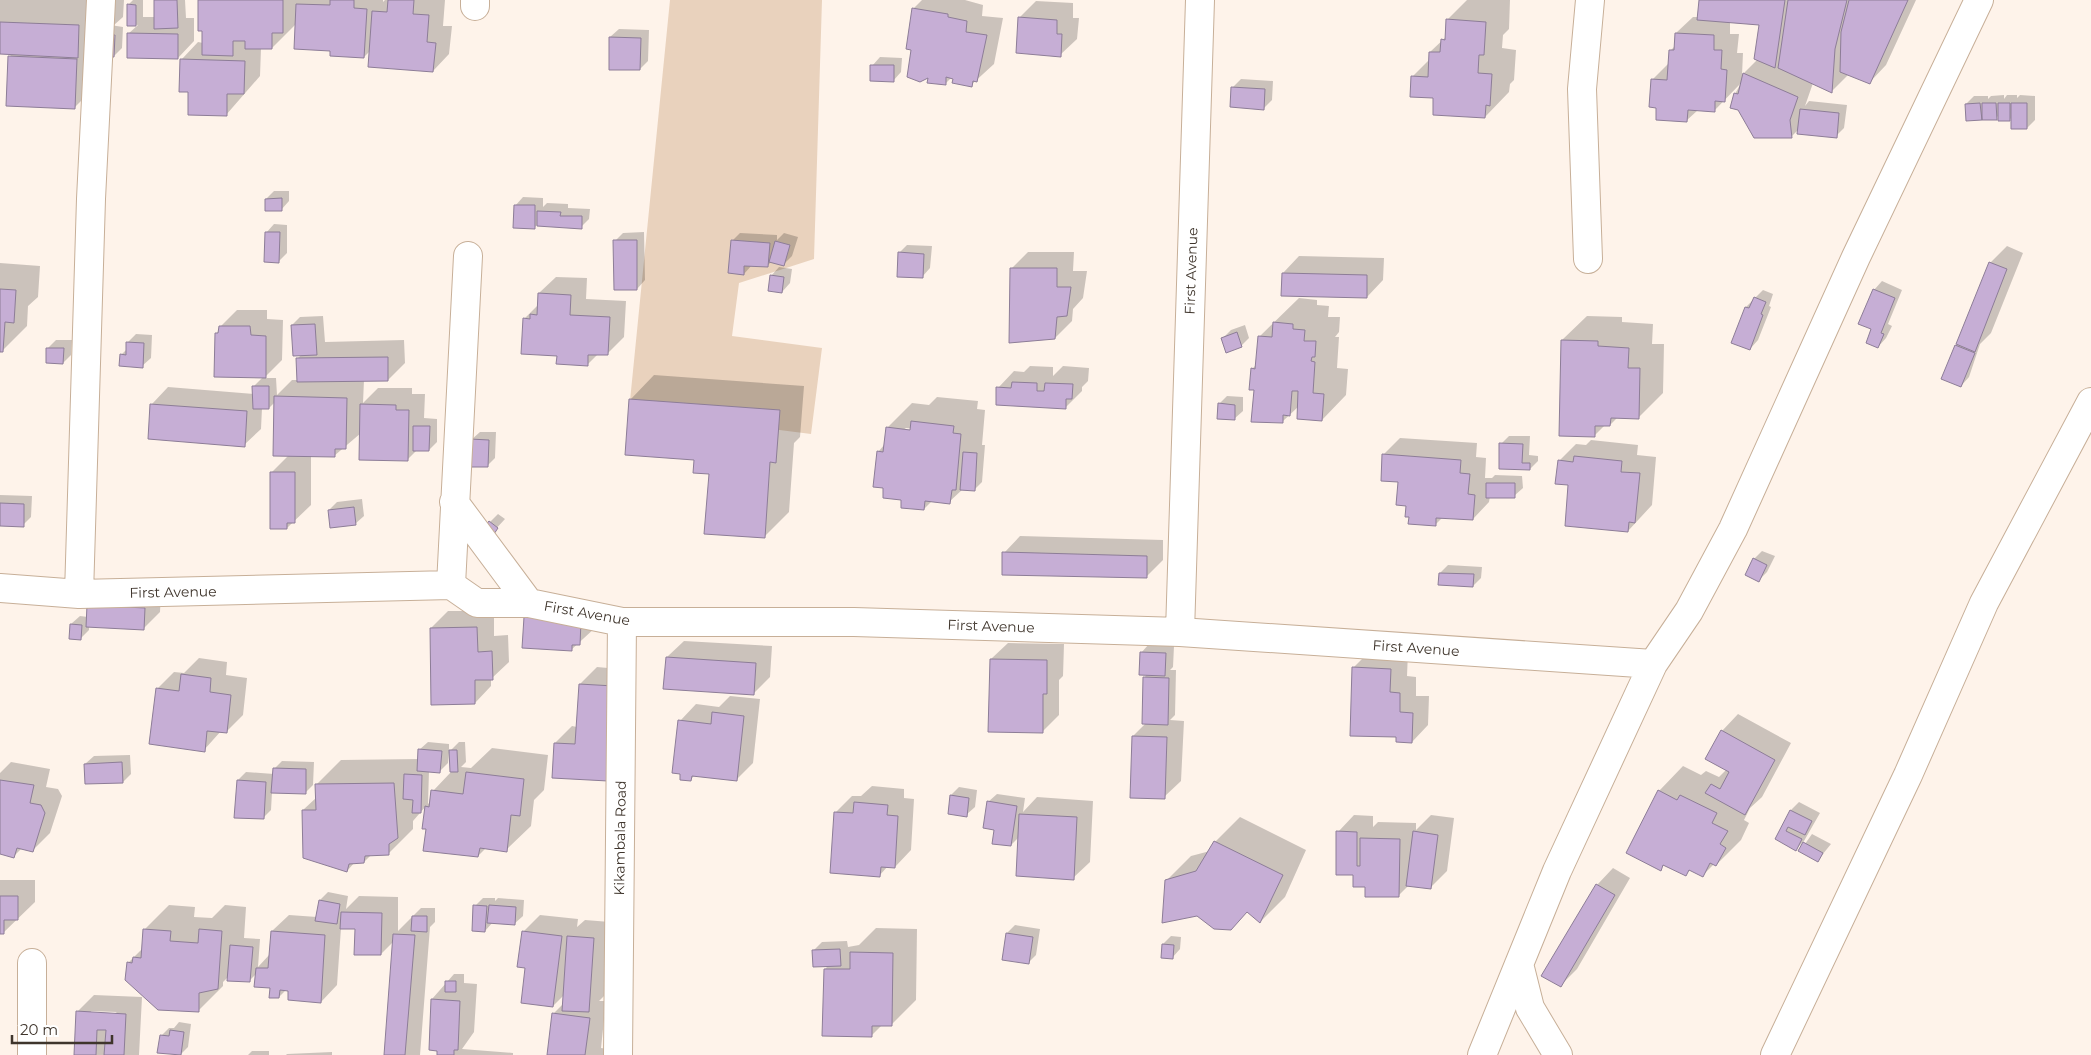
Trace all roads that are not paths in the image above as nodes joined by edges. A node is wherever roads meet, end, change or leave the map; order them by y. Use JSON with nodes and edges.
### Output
{"nodes":[{"id":1,"x":101,"y":0,"type":"edge"},
{"id":2,"x":1200,"y":0,"type":"edge"},
{"id":3,"x":1590,"y":0,"type":"edge"},
{"id":4,"x":1979,"y":0,"type":"edge"},
{"id":5,"x":468,"y":256,"type":"dead end"},
{"id":6,"x":1588,"y":259,"type":"dead end"},
{"id":7,"x":2091,"y":402,"type":"edge"},
{"id":8,"x":454,"y":502,"type":"junction"},
{"id":9,"x":451,"y":586,"type":"junction"},
{"id":10,"x":0,"y":588,"type":"edge"},
{"id":11,"x":79,"y":594,"type":"junction"},
{"id":12,"x":529,"y":603,"type":"junction"},
{"id":13,"x":622,"y":622,"type":"junction"},
{"id":14,"x":1180,"y":632,"type":"junction"},
{"id":15,"x":1653,"y":664,"type":"junction"},
{"id":16,"x":32,"y":963,"type":"dead end"},
{"id":17,"x":1519,"y":964,"type":"junction"},
{"id":18,"x":32,"y":1055,"type":"edge"},
{"id":19,"x":618,"y":1055,"type":"edge"},
{"id":20,"x":1482,"y":1055,"type":"edge"},
{"id":21,"x":1558,"y":1055,"type":"edge"},
{"id":22,"x":1775,"y":1055,"type":"edge"}],
"edges":[{"from":1,"to":11,"type":"street"},
{"from":2,"to":14,"type":"street","name":"First Avenue"},
{"from":3,"to":6,"type":"street"},
{"from":4,"to":15,"type":"street"},
{"from":5,"to":8,"type":"street"},
{"from":7,"to":22,"type":"street"},
{"from":8,"to":9,"type":"street"},
{"from":8,"to":12,"type":"street"},
{"from":9,"to":11,"type":"street","name":"First Avenue"},
{"from":9,"to":12,"type":"street","name":"First Avenue"},
{"from":10,"to":11,"type":"street","name":"First Avenue"},
{"from":12,"to":13,"type":"street","name":"First Avenue"},
{"from":13,"to":14,"type":"street","name":"First Avenue"},
{"from":13,"to":19,"type":"street","name":"Kikambala Road"},
{"from":14,"to":15,"type":"street","name":"First Avenue"},
{"from":15,"to":17,"type":"street"},
{"from":16,"to":18,"type":"street"},
{"from":17,"to":20,"type":"street"},
{"from":17,"to":21,"type":"street"}]}
